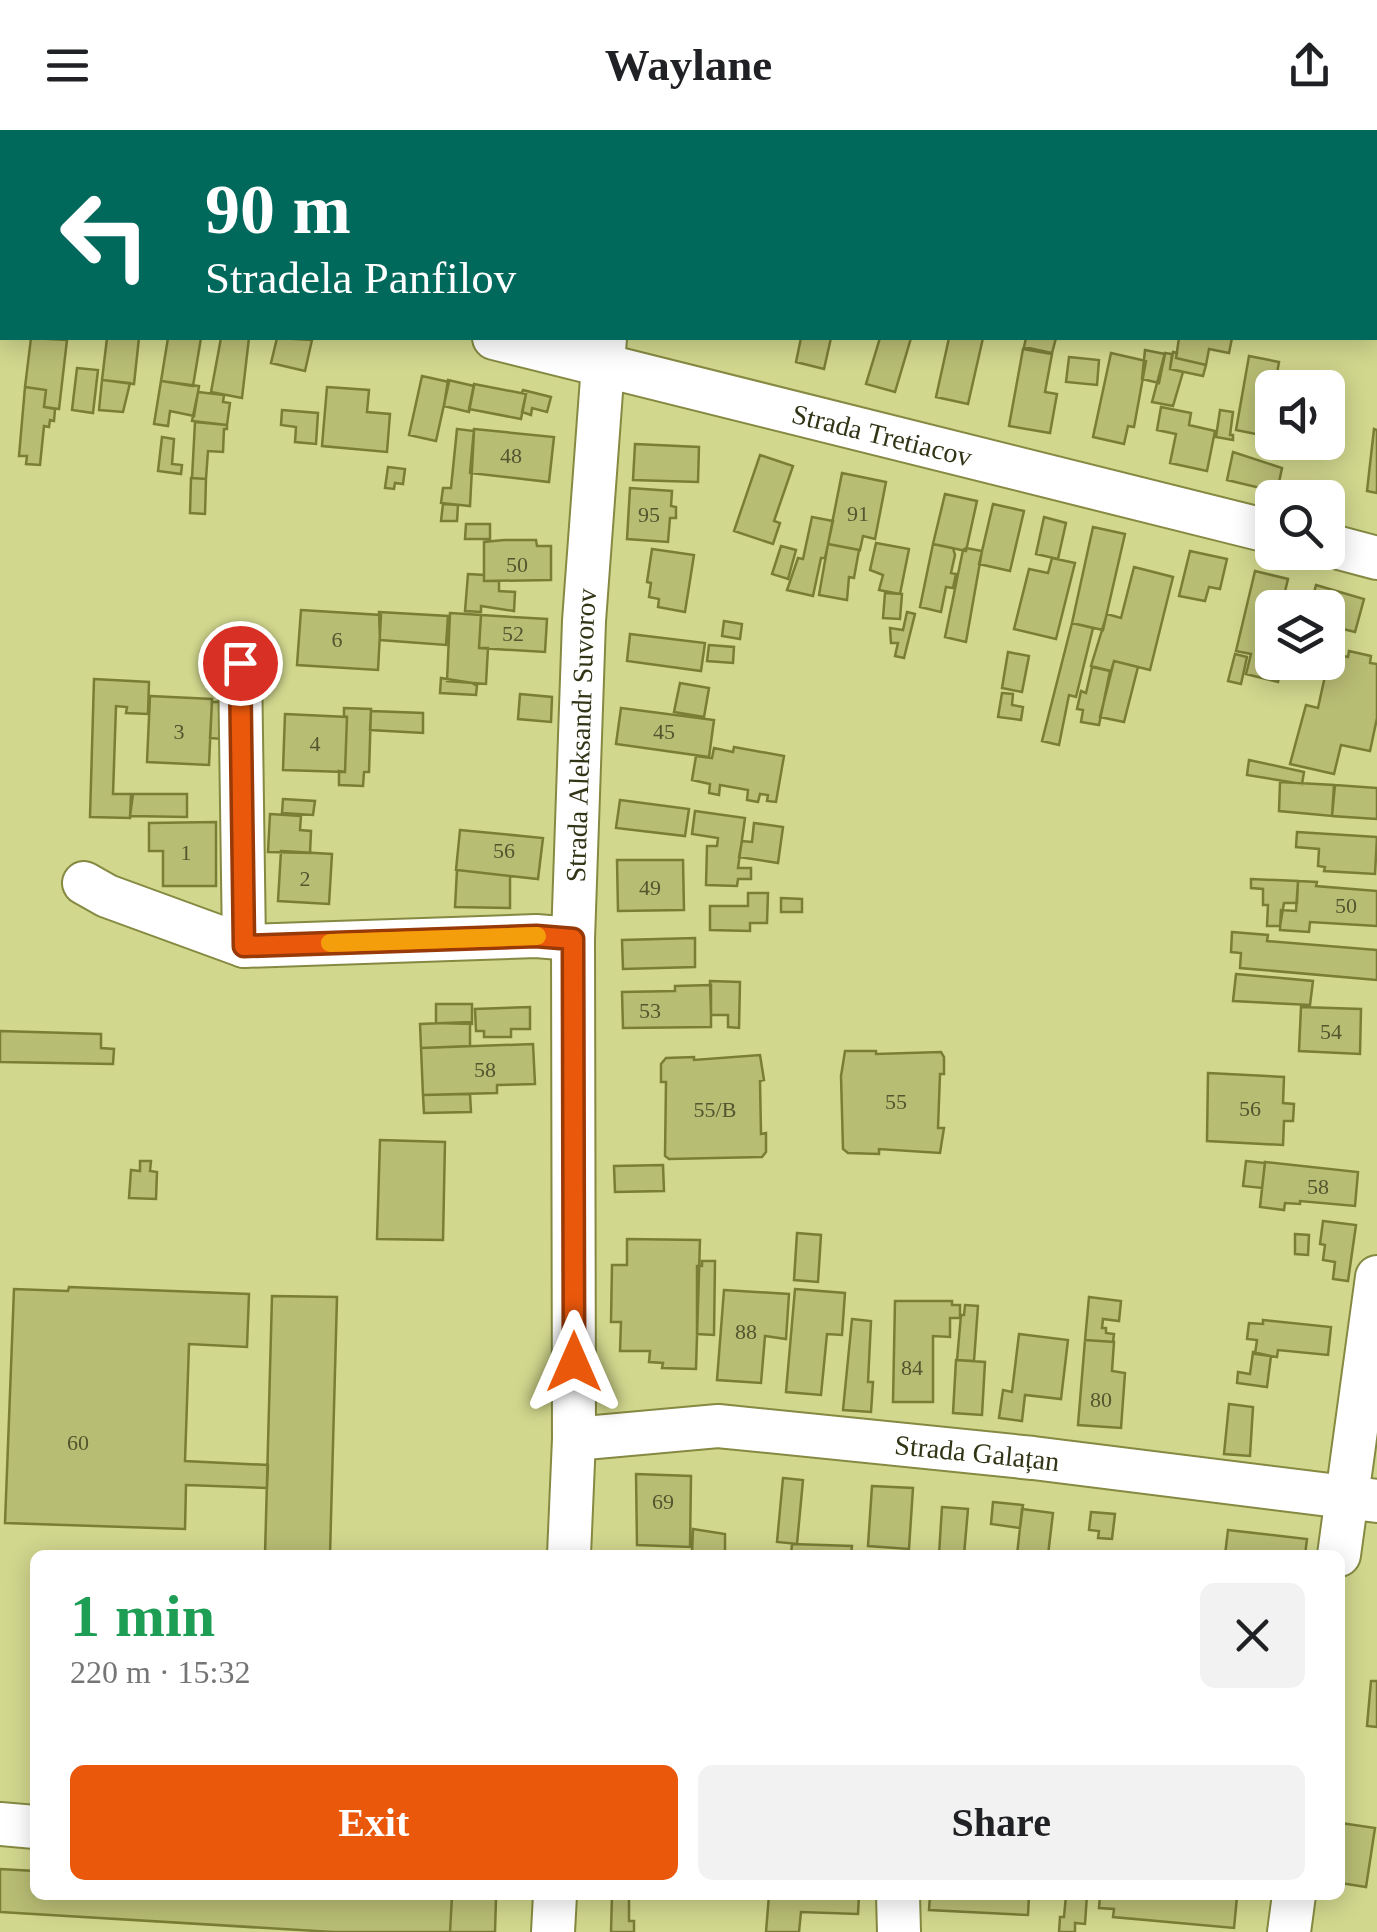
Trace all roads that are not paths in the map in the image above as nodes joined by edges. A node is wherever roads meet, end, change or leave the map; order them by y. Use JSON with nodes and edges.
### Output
{"nodes":[{"id":1,"x":510,"y":340,"type":"edge"},
{"id":2,"x":603,"y":352,"type":"edge"},
{"id":3,"x":1255,"y":527,"type":"edge"},
{"id":4,"x":1345,"y":550,"type":"edge"},
{"id":5,"x":1377,"y":558,"type":"edge"},
{"id":6,"x":240,"y":663,"type":"dead end"},
{"id":7,"x":84,"y":883,"type":"dead end"},
{"id":8,"x":573,"y":939,"type":"junction"},
{"id":9,"x":244,"y":946,"type":"junction"},
{"id":10,"x":1377,"y":1277,"type":"edge"},
{"id":11,"x":574,"y":1439,"type":"junction"},
{"id":12,"x":1362,"y":1498,"type":"edge"},
{"id":13,"x":570,"y":1550,"type":"edge"},
{"id":14,"x":1341,"y":1550,"type":"edge"},
{"id":15,"x":0,"y":1824,"type":"edge"},
{"id":16,"x":30,"y":1826,"type":"edge"},
{"id":17,"x":555,"y":1900,"type":"edge"},
{"id":18,"x":898,"y":1900,"type":"edge"},
{"id":19,"x":1293,"y":1900,"type":"edge"},
{"id":20,"x":553,"y":1932,"type":"edge"},
{"id":21,"x":899,"y":1932,"type":"edge"},
{"id":22,"x":1289,"y":1932,"type":"edge"}],
"edges":[{"from":1,"to":2,"type":"street","name":"Strada Tretiacov"},
{"from":2,"to":3,"type":"street","name":"Strada Tretiacov"},
{"from":2,"to":8,"type":"street","name":"Strada Aleksandr Suvorov"},
{"from":4,"to":5,"type":"street"},
{"from":6,"to":9,"type":"street"},
{"from":7,"to":9,"type":"street"},
{"from":8,"to":9,"type":"street"},
{"from":8,"to":11,"type":"street","name":"Strada Aleksandr Suvorov"},
{"from":10,"to":12,"type":"street"},
{"from":11,"to":12,"type":"street","name":"Strada Galațan"},
{"from":11,"to":13,"type":"street","name":"Strada Aleksandr Suvorov"},
{"from":12,"to":14,"type":"street"},
{"from":15,"to":16,"type":"street"},
{"from":17,"to":20,"type":"street"},
{"from":18,"to":21,"type":"street"},
{"from":19,"to":22,"type":"street"}]}
